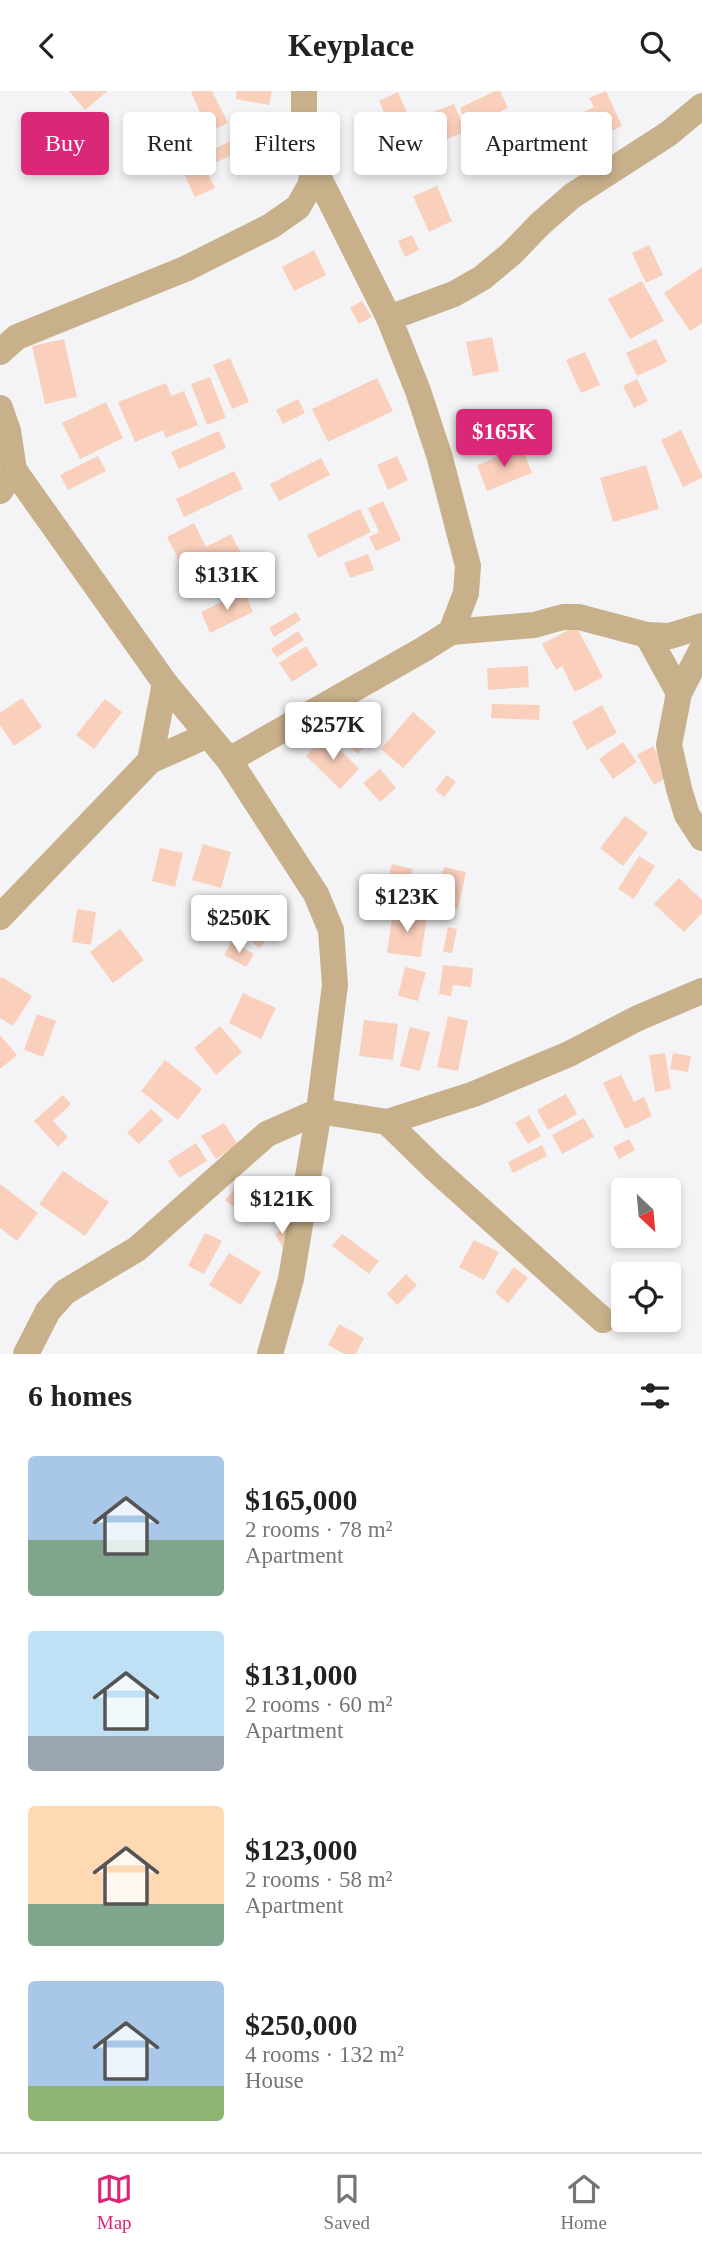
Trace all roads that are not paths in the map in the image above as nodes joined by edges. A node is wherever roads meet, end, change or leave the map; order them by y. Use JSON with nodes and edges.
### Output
{"nodes":[{"id":1,"x":304,"y":91,"type":"edge"},
{"id":2,"x":702,"y":106,"type":"edge"},
{"id":3,"x":304,"y":112,"type":"edge"},
{"id":4,"x":312,"y":175,"type":"edge"},
{"id":5,"x":318,"y":175,"type":"edge"},
{"id":6,"x":389,"y":318,"type":"junction"},
{"id":7,"x":0,"y":352,"type":"edge"},
{"id":8,"x":0,"y":408,"type":"edge"},
{"id":9,"x":7,"y":481,"type":"edge"},
{"id":10,"x":702,"y":626,"type":"edge"},
{"id":11,"x":451,"y":632,"type":"junction"},
{"id":12,"x":648,"y":635,"type":"junction"},
{"id":13,"x":702,"y":649,"type":"edge"},
{"id":14,"x":165,"y":683,"type":"junction"},
{"id":15,"x":680,"y":692,"type":"junction"},
{"id":16,"x":208,"y":735,"type":"junction"},
{"id":17,"x":229,"y":760,"type":"junction"},
{"id":18,"x":150,"y":761,"type":"junction"},
{"id":19,"x":702,"y":838,"type":"edge"},
{"id":20,"x":0,"y":917,"type":"edge"},
{"id":21,"x":702,"y":991,"type":"edge"},
{"id":22,"x":319,"y":1111,"type":"junction"},
{"id":23,"x":387,"y":1122,"type":"junction"},
{"id":24,"x":603,"y":1320,"type":"dead end"},
{"id":25,"x":26,"y":1354,"type":"edge"},
{"id":26,"x":270,"y":1354,"type":"edge"}],
"edges":[{"from":1,"to":3,"type":"street"},
{"from":2,"to":6,"type":"street"},
{"from":4,"to":7,"type":"street"},
{"from":5,"to":6,"type":"street"},
{"from":6,"to":11,"type":"street"},
{"from":8,"to":9,"type":"street"},
{"from":9,"to":14,"type":"street"},
{"from":10,"to":12,"type":"street"},
{"from":11,"to":12,"type":"street"},
{"from":11,"to":17,"type":"street"},
{"from":12,"to":15,"type":"street"},
{"from":13,"to":15,"type":"street"},
{"from":14,"to":16,"type":"street"},
{"from":14,"to":18,"type":"street"},
{"from":15,"to":19,"type":"street"},
{"from":16,"to":17,"type":"street"},
{"from":16,"to":18,"type":"street"},
{"from":17,"to":22,"type":"street"},
{"from":18,"to":20,"type":"street"},
{"from":21,"to":23,"type":"street"},
{"from":22,"to":23,"type":"street"},
{"from":22,"to":25,"type":"street"},
{"from":22,"to":26,"type":"street"},
{"from":23,"to":24,"type":"street"}]}
